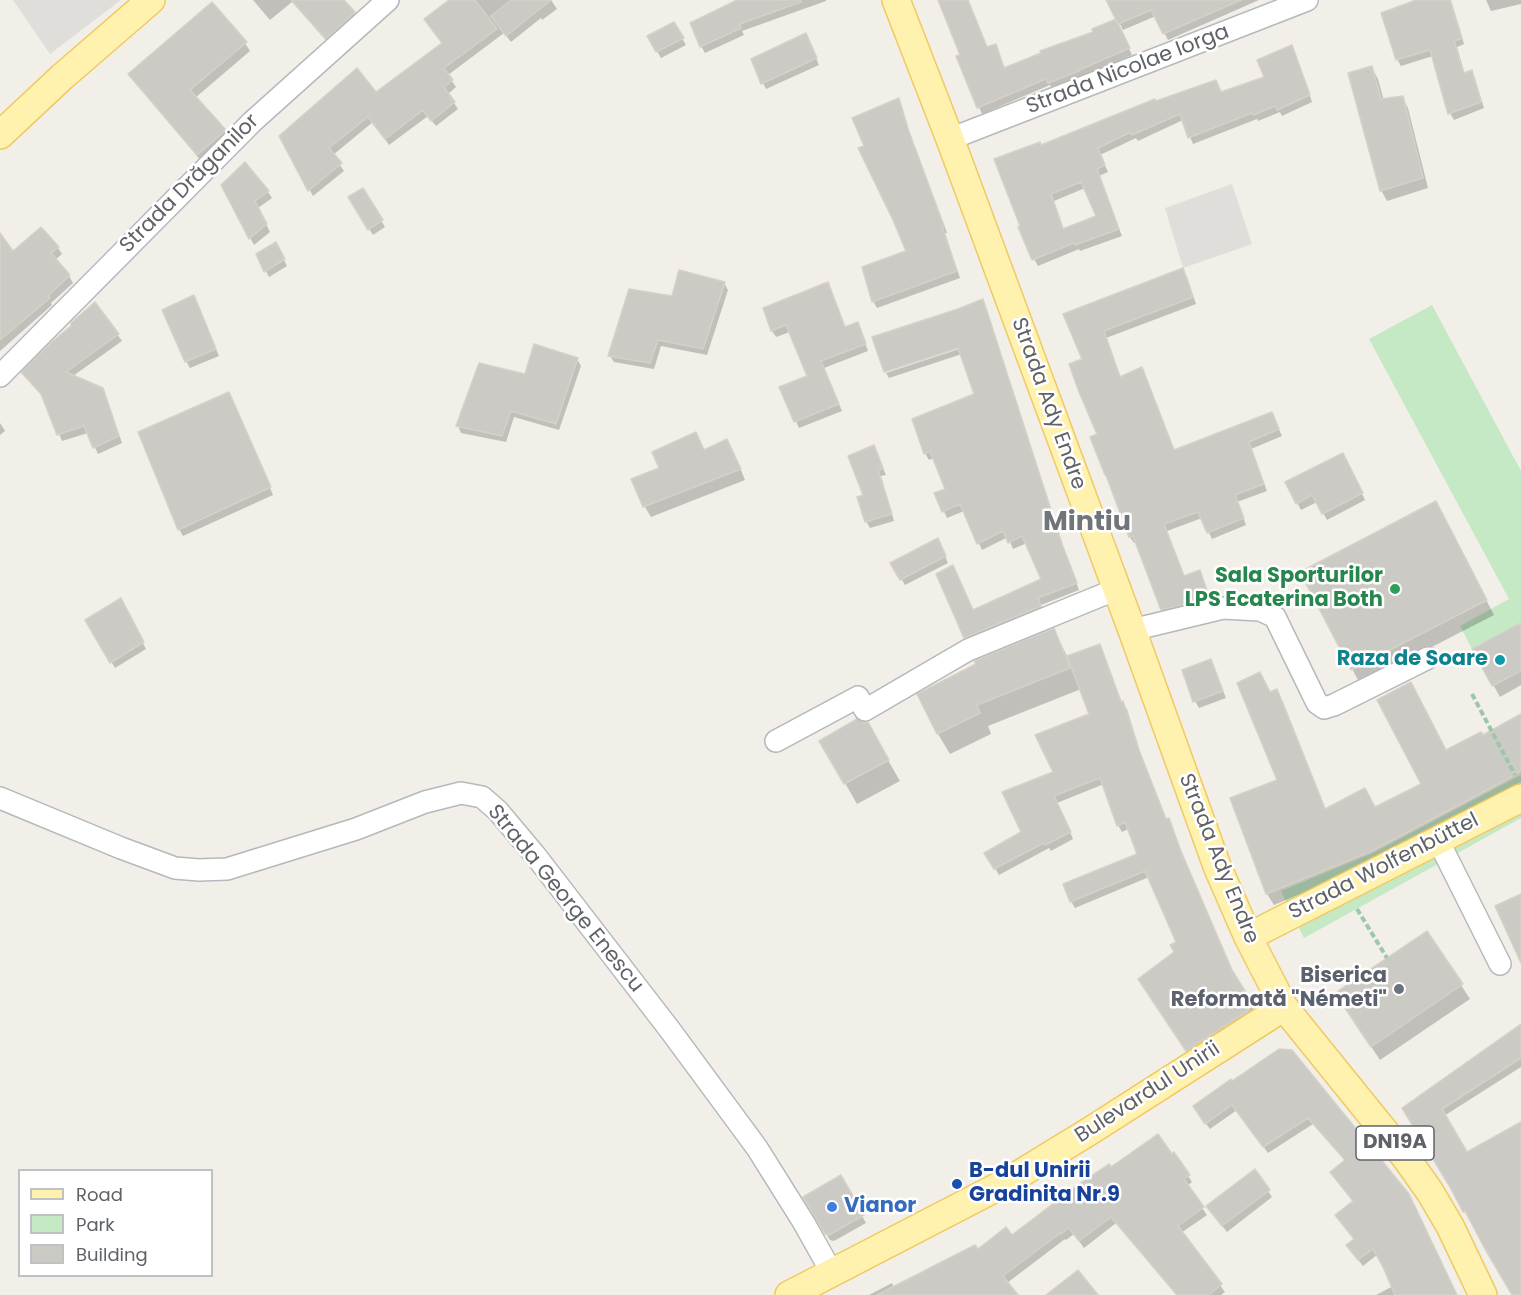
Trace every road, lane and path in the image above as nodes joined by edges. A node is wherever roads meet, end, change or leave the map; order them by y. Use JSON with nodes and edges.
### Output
{"nodes":[{"id":1,"x":151,"y":0,"type":"edge"},
{"id":2,"x":388,"y":0,"type":"edge"},
{"id":3,"x":896,"y":0,"type":"edge"},
{"id":4,"x":1307,"y":0,"type":"edge"},
{"id":5,"x":0,"y":135,"type":"edge"},
{"id":6,"x":950,"y":139,"type":"junction"},
{"id":7,"x":0,"y":376,"type":"edge"},
{"id":8,"x":1117,"y":589,"type":"junction"},
{"id":9,"x":1132,"y":630,"type":"junction"},
{"id":10,"x":1428,"y":658,"type":"dead end"},
{"id":11,"x":1472,"y":694,"type":"dead end"},
{"id":12,"x":776,"y":741,"type":"dead end"},
{"id":13,"x":1518,"y":788,"type":"edge"},
{"id":14,"x":0,"y":798,"type":"edge"},
{"id":15,"x":1438,"y":840,"type":"junction"},
{"id":16,"x":1344,"y":888,"type":"junction"},
{"id":17,"x":1248,"y":937,"type":"junction"},
{"id":18,"x":1387,"y":958,"type":"dead end"},
{"id":19,"x":1500,"y":964,"type":"dead end"},
{"id":20,"x":1284,"y":1007,"type":"junction"},
{"id":21,"x":832,"y":1273,"type":"junction"},
{"id":22,"x":789,"y":1295,"type":"edge"},
{"id":23,"x":1483,"y":1295,"type":"edge"}],
"edges":[{"from":1,"to":5,"type":"main road"},
{"from":2,"to":7,"type":"street","name":"Strada Drăganilor"},
{"from":3,"to":6,"type":"main road","name":"Strada Ady Endre","number":"DN19A"},
{"from":4,"to":6,"type":"street","name":"Strada Nicolae Iorga"},
{"from":6,"to":8,"type":"main road","name":"Strada Ady Endre","number":"DN19A"},
{"from":8,"to":9,"type":"main road","name":"Strada Ady Endre","number":"DN19A"},
{"from":8,"to":12,"type":"street"},
{"from":9,"to":10,"type":"street"},
{"from":9,"to":17,"type":"main road","name":"Strada Ady Endre","number":"DN19A"},
{"from":11,"to":13,"type":"path"},
{"from":13,"to":15,"type":"main road","name":"Strada Wolfenbüttel"},
{"from":14,"to":21,"type":"street","name":"Strada George Enescu"},
{"from":15,"to":16,"type":"main road","name":"Strada Wolfenbüttel"},
{"from":15,"to":19,"type":"street"},
{"from":16,"to":17,"type":"main road","name":"Strada Wolfenbüttel"},
{"from":16,"to":18,"type":"path"},
{"from":17,"to":20,"type":"main road","name":"Strada Ady Endre","number":"DN19A"},
{"from":20,"to":21,"type":"main road","name":"Bulevardul Unirii"},
{"from":20,"to":23,"type":"main road","number":"DN19A"},
{"from":21,"to":22,"type":"main road","name":"Bulevardul Unirii"}]}
